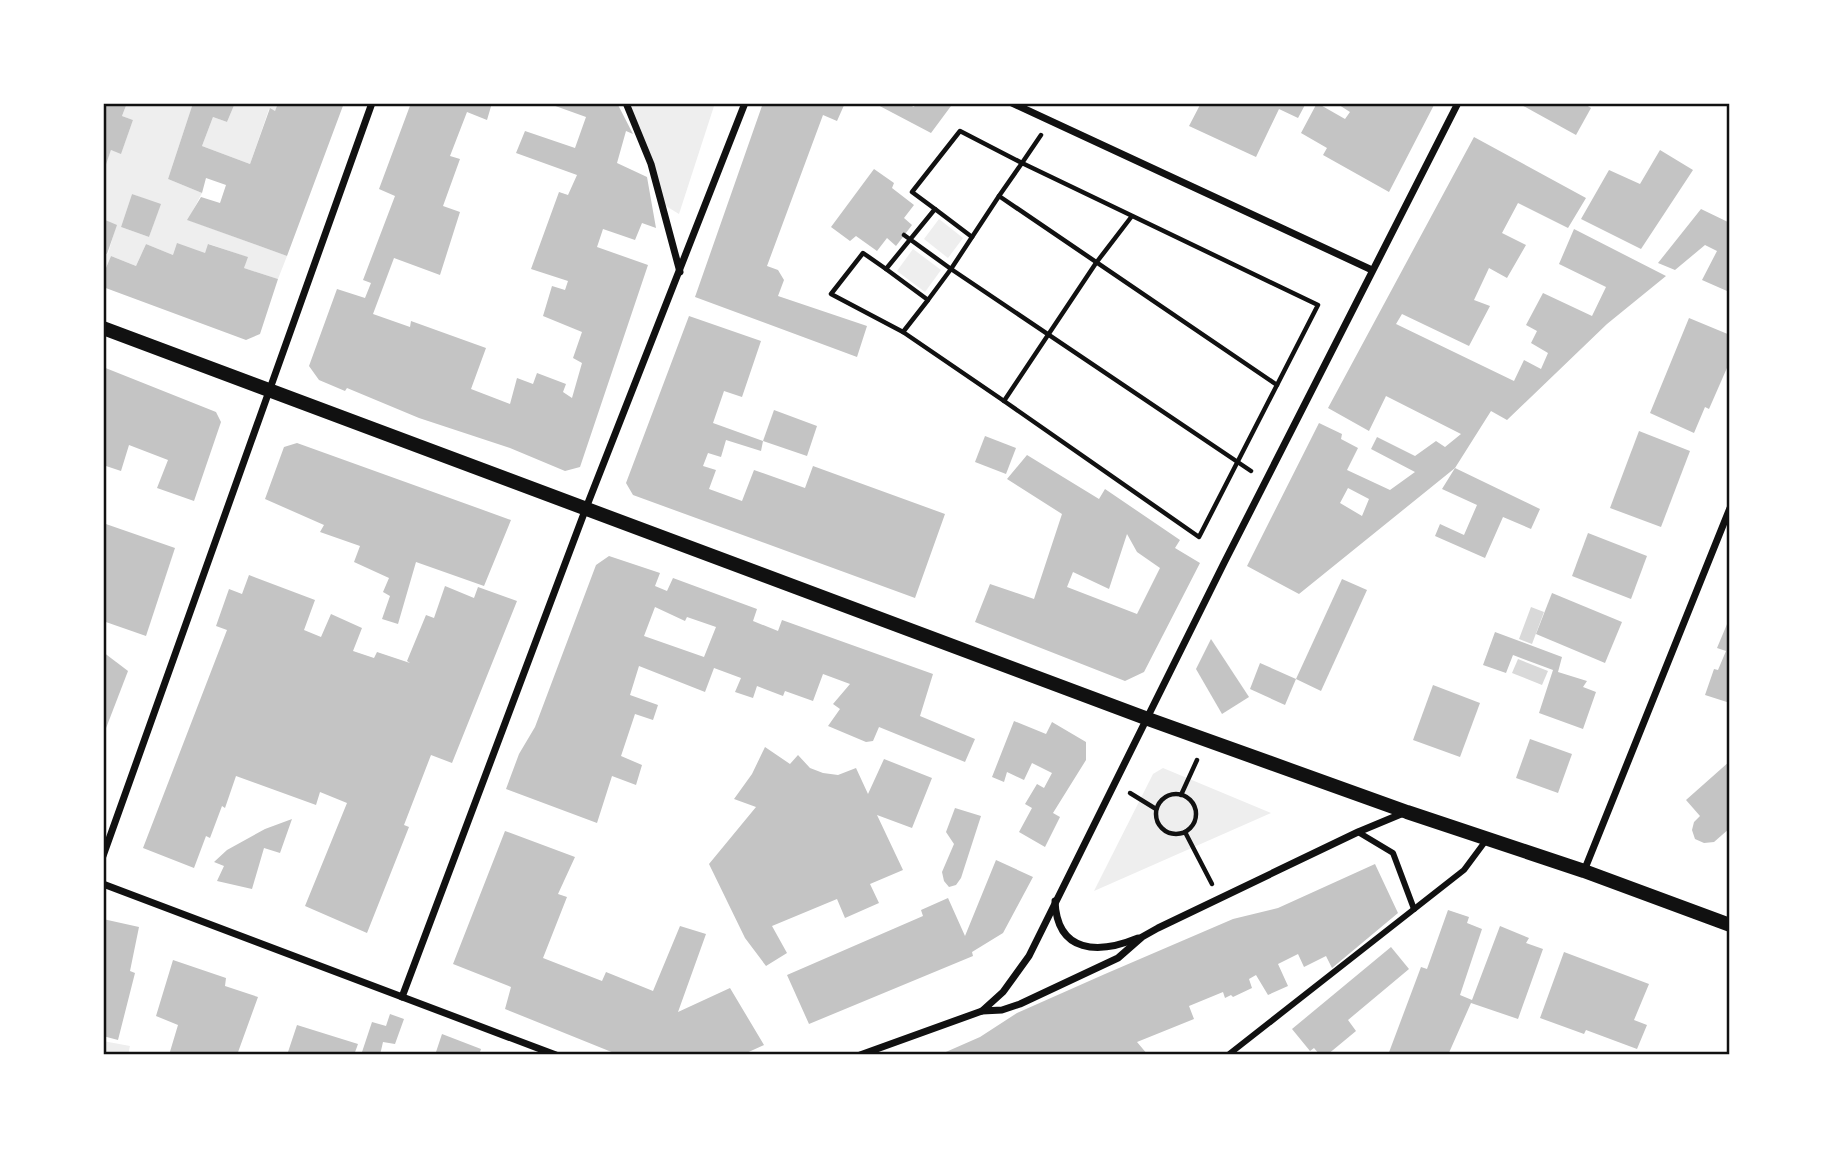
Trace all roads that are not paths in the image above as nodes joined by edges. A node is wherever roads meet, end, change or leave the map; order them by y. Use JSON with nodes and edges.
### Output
{"nodes":[{"id":1,"x":372,"y":103,"type":"edge"},
{"id":2,"x":626,"y":103,"type":"edge"},
{"id":3,"x":745,"y":103,"type":"edge"},
{"id":4,"x":1012,"y":103,"type":"edge"},
{"id":5,"x":1458,"y":103,"type":"edge"},
{"id":6,"x":1023,"y":106,"type":"edge"},
{"id":7,"x":1372,"y":270,"type":"junction"},
{"id":8,"x":680,"y":273,"type":"junction"},
{"id":9,"x":103,"y":328,"type":"edge"},
{"id":10,"x":267,"y":391,"type":"junction"},
{"id":11,"x":586,"y":508,"type":"junction"},
{"id":12,"x":1730,"y":508,"type":"edge"},
{"id":13,"x":1148,"y":719,"type":"junction"},
{"id":14,"x":1407,"y":812,"type":"junction"},
{"id":15,"x":1358,"y":832,"type":"junction"},
{"id":16,"x":1487,"y":839,"type":"junction"},
{"id":17,"x":103,"y":856,"type":"edge"},
{"id":18,"x":1584,"y":871,"type":"junction"},
{"id":19,"x":103,"y":884,"type":"edge"},
{"id":20,"x":1055,"y":900,"type":"junction"},
{"id":21,"x":1414,"y":909,"type":"junction"},
{"id":22,"x":1730,"y":925,"type":"edge"},
{"id":23,"x":1142,"y":937,"type":"junction"},
{"id":24,"x":401,"y":997,"type":"junction"},
{"id":25,"x":982,"y":1011,"type":"junction"},
{"id":26,"x":556,"y":1055,"type":"edge"},
{"id":27,"x":860,"y":1055,"type":"edge"},
{"id":28,"x":1228,"y":1055,"type":"edge"}],
"edges":[{"from":1,"to":10,"type":"street"},
{"from":2,"to":8,"type":"street"},
{"from":3,"to":8,"type":"street"},
{"from":4,"to":6,"type":"street"},
{"from":5,"to":7,"type":"street"},
{"from":6,"to":7,"type":"street"},
{"from":7,"to":13,"type":"street"},
{"from":8,"to":11,"type":"street"},
{"from":9,"to":10,"type":"main road"},
{"from":10,"to":11,"type":"main road"},
{"from":10,"to":17,"type":"street"},
{"from":11,"to":13,"type":"main road"},
{"from":11,"to":24,"type":"street"},
{"from":12,"to":18,"type":"street"},
{"from":13,"to":14,"type":"main road"},
{"from":13,"to":20,"type":"street"},
{"from":14,"to":15,"type":"street"},
{"from":14,"to":16,"type":"main road"},
{"from":15,"to":21,"type":"street"},
{"from":15,"to":23,"type":"street"},
{"from":16,"to":18,"type":"main road"},
{"from":16,"to":21,"type":"street"},
{"from":18,"to":22,"type":"main road"},
{"from":19,"to":24,"type":"street"},
{"from":20,"to":23,"type":"street"},
{"from":20,"to":25,"type":"street"},
{"from":21,"to":28,"type":"street"},
{"from":23,"to":25,"type":"street"},
{"from":24,"to":26,"type":"street"},
{"from":25,"to":27,"type":"street"}]}
